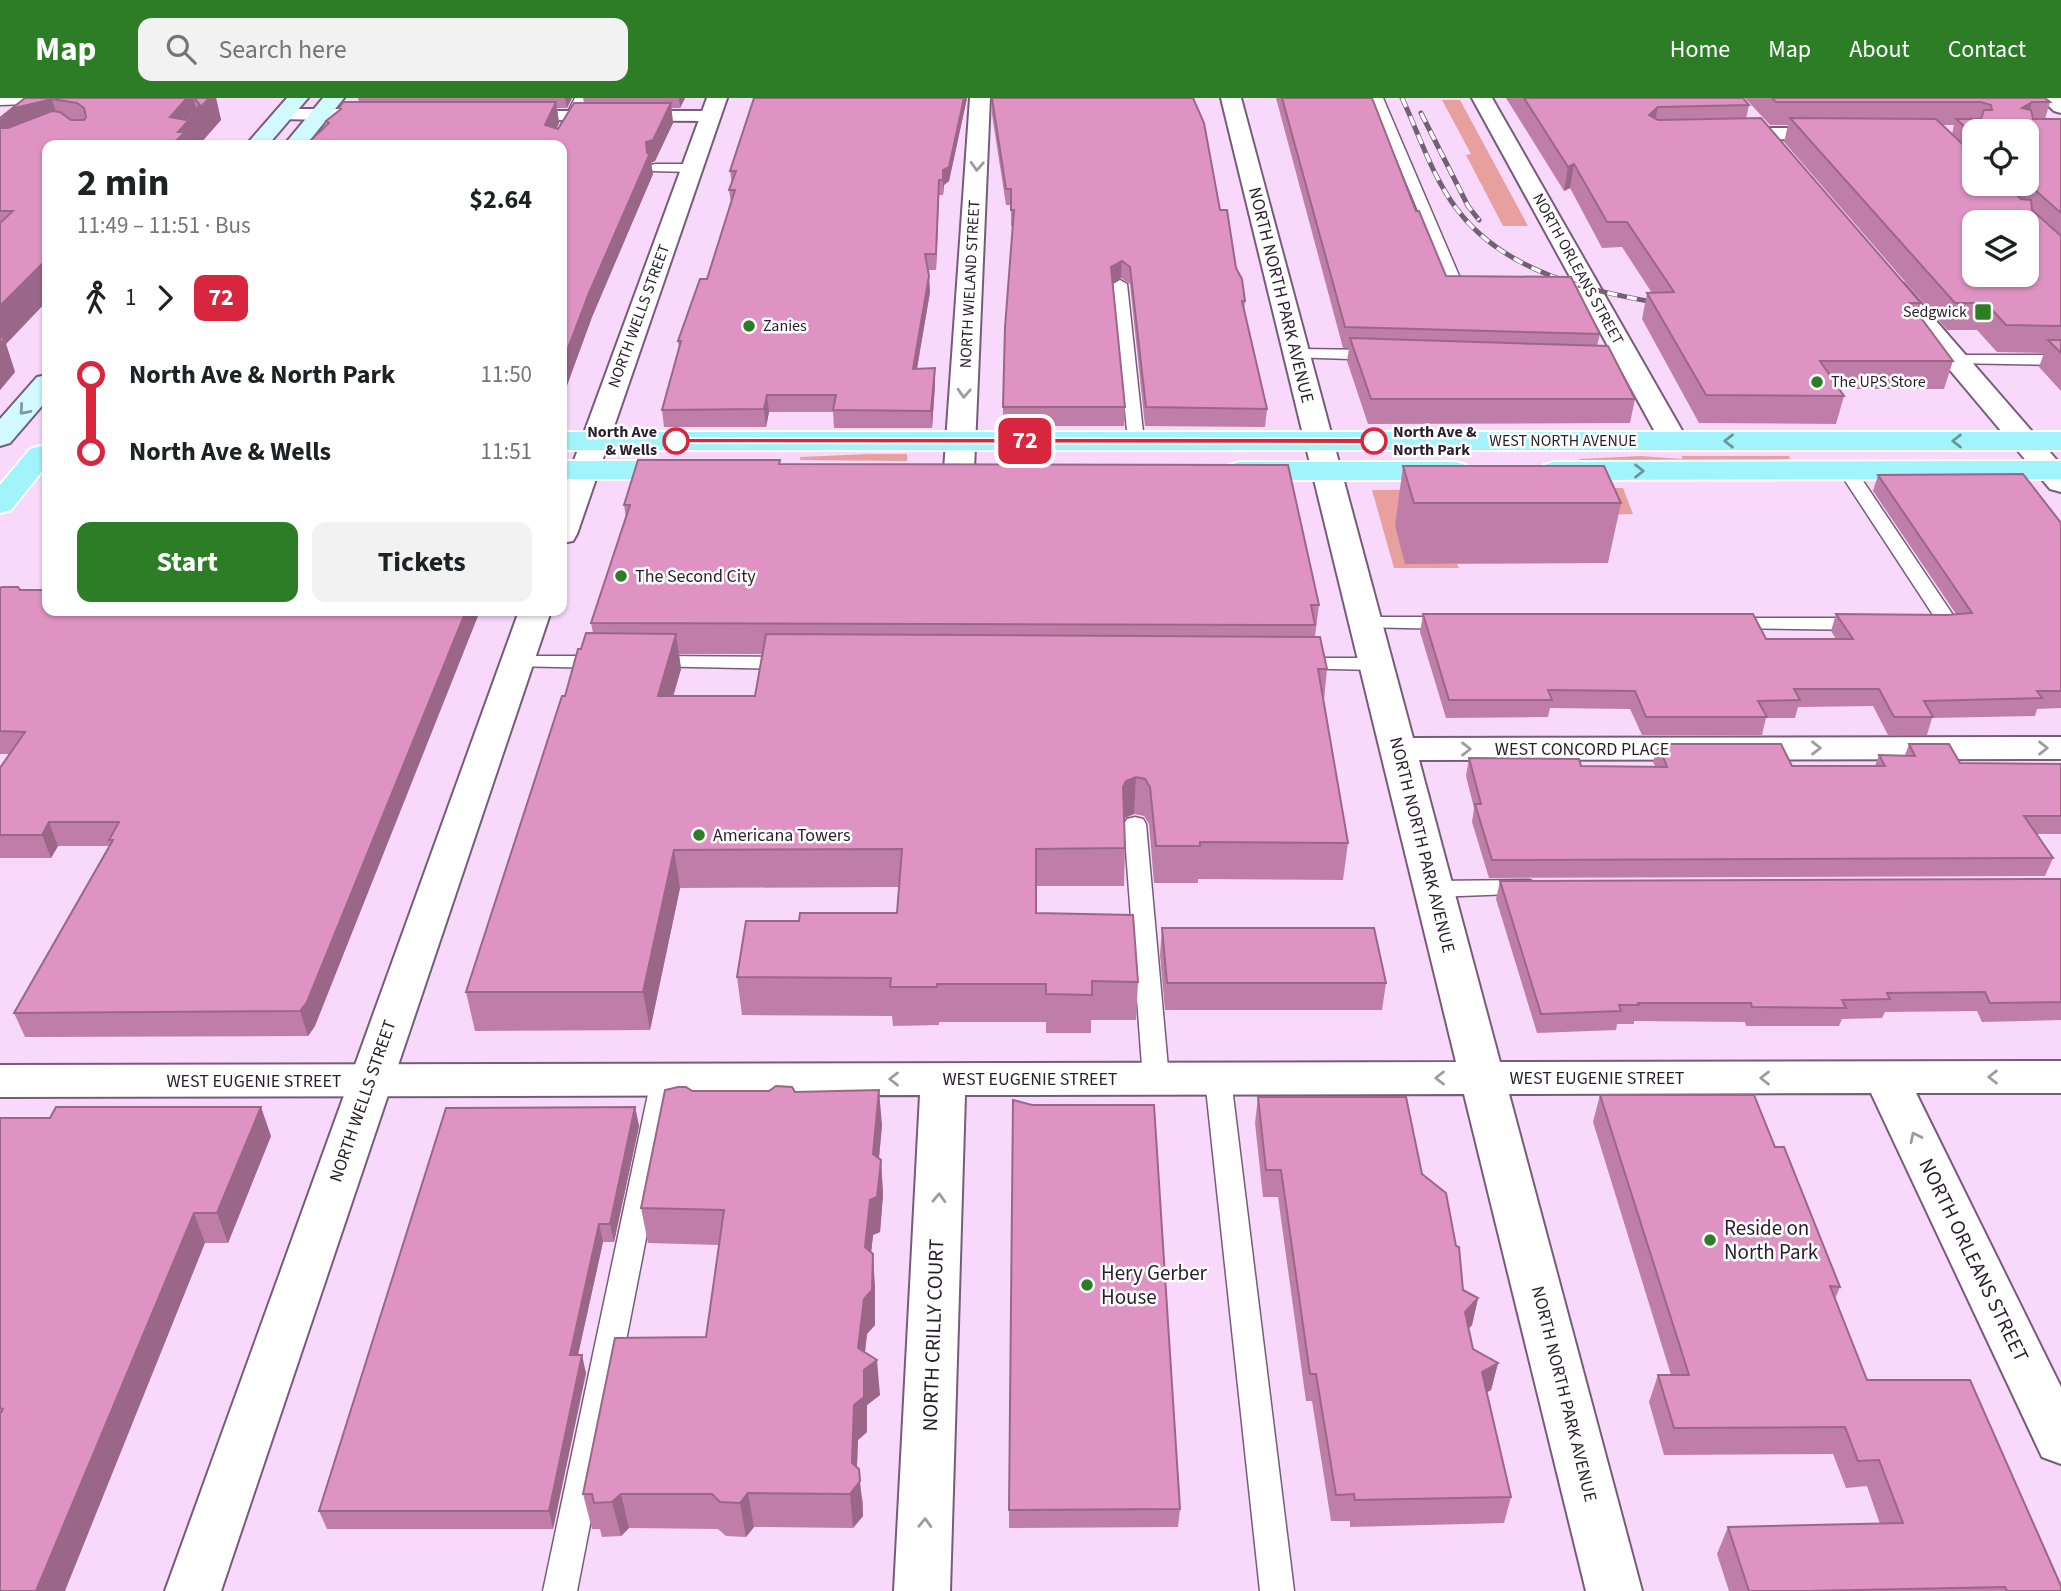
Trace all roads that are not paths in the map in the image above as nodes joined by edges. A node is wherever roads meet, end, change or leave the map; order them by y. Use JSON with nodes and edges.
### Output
{"nodes":[{"id":1,"x":298,"y":98,"type":"edge"},
{"id":2,"x":334,"y":98,"type":"edge"},
{"id":3,"x":581,"y":98,"type":"edge"},
{"id":4,"x":981,"y":98,"type":"edge"},
{"id":5,"x":1231,"y":98,"type":"edge"},
{"id":6,"x":1377,"y":98,"type":"edge"},
{"id":7,"x":1482,"y":98,"type":"edge"},
{"id":8,"x":2050,"y":98,"type":"edge"},
{"id":9,"x":0,"y":100,"type":"edge"},
{"id":10,"x":29,"y":100,"type":"edge"},
{"id":11,"x":714,"y":107,"type":"edge"},
{"id":12,"x":2061,"y":107,"type":"edge"},
{"id":13,"x":284,"y":115,"type":"junction"},
{"id":14,"x":320,"y":115,"type":"junction"},
{"id":15,"x":401,"y":115,"type":"edge"},
{"id":16,"x":532,"y":116,"type":"edge"},
{"id":17,"x":572,"y":116,"type":"junction"},
{"id":18,"x":1863,"y":134,"type":"edge"},
{"id":19,"x":262,"y":140,"type":"edge"},
{"id":20,"x":299,"y":140,"type":"edge"},
{"id":21,"x":560,"y":140,"type":"edge"},
{"id":22,"x":1784,"y":159,"type":"edge"},
{"id":23,"x":657,"y":165,"type":"edge"},
{"id":24,"x":693,"y":165,"type":"junction"},
{"id":25,"x":1876,"y":267,"type":"edge"},
{"id":26,"x":1120,"y":284,"type":"edge"},
{"id":27,"x":1455,"y":292,"type":"edge"},
{"id":28,"x":1296,"y":354,"type":"junction"},
{"id":29,"x":1394,"y":355,"type":"edge"},
{"id":30,"x":1956,"y":360,"type":"junction"},
{"id":31,"x":2061,"y":360,"type":"edge"},
{"id":32,"x":42,"y":389,"type":"edge"},
{"id":33,"x":0,"y":437,"type":"edge"},
{"id":34,"x":567,"y":441,"type":"edge"},
{"id":35,"x":594,"y":441,"type":"junction"},
{"id":36,"x":1136,"y":441,"type":"junction"},
{"id":37,"x":1674,"y":441,"type":"junction"},
{"id":38,"x":2025,"y":441,"type":"junction"},
{"id":39,"x":2061,"y":441,"type":"edge"},
{"id":40,"x":42,"y":453,"type":"edge"},
{"id":41,"x":0,"y":455,"type":"edge"},
{"id":42,"x":1322,"y":456,"type":"junction"},
{"id":43,"x":42,"y":457,"type":"edge"},
{"id":44,"x":960,"y":463,"type":"junction"},
{"id":45,"x":573,"y":470,"type":"edge"},
{"id":46,"x":717,"y":470,"type":"edge"},
{"id":47,"x":1847,"y":470,"type":"junction"},
{"id":48,"x":1209,"y":471,"type":"edge"},
{"id":49,"x":1478,"y":471,"type":"edge"},
{"id":50,"x":1520,"y":471,"type":"edge"},
{"id":51,"x":2057,"y":475,"type":"edge"},
{"id":52,"x":0,"y":504,"type":"edge"},
{"id":53,"x":567,"y":505,"type":"edge"},
{"id":54,"x":533,"y":616,"type":"edge"},
{"id":55,"x":1365,"y":623,"type":"junction"},
{"id":56,"x":1465,"y":623,"type":"edge"},
{"id":57,"x":1714,"y":624,"type":"edge"},
{"id":58,"x":1880,"y":624,"type":"edge"},
{"id":59,"x":1921,"y":624,"type":"edge"},
{"id":60,"x":517,"y":662,"type":"junction"},
{"id":61,"x":805,"y":663,"type":"edge"},
{"id":62,"x":1277,"y":664,"type":"edge"},
{"id":63,"x":1376,"y":664,"type":"junction"},
{"id":64,"x":2061,"y":748,"type":"edge"},
{"id":65,"x":1398,"y":749,"type":"junction"},
{"id":66,"x":1135,"y":824,"type":"dead end"},
{"id":67,"x":1555,"y":888,"type":"edge"},
{"id":68,"x":1434,"y":889,"type":"junction"},
{"id":69,"x":2061,"y":1077,"type":"edge"},
{"id":70,"x":943,"y":1078,"type":"junction"},
{"id":71,"x":1886,"y":1078,"type":"junction"},
{"id":72,"x":1156,"y":1079,"type":"junction"},
{"id":73,"x":1218,"y":1079,"type":"junction"},
{"id":74,"x":1482,"y":1079,"type":"junction"},
{"id":75,"x":664,"y":1080,"type":"junction"},
{"id":76,"x":0,"y":1081,"type":"edge"},
{"id":77,"x":370,"y":1081,"type":"junction"},
{"id":78,"x":2061,"y":1441,"type":"edge"},
{"id":79,"x":193,"y":1591,"type":"edge"},
{"id":80,"x":560,"y":1591,"type":"edge"},
{"id":81,"x":922,"y":1591,"type":"edge"},
{"id":82,"x":1277,"y":1591,"type":"edge"},
{"id":83,"x":1614,"y":1591,"type":"edge"}],
"edges":[{"from":1,"to":13,"type":"main road"},
{"from":2,"to":14,"type":"main road"},
{"from":3,"to":17,"type":"lane"},
{"from":4,"to":44,"type":"street","name":"NORTH WIELAND STREET","one_way":true},
{"from":5,"to":28,"type":"street","name":"NORTH NORTH PARK AVENUE"},
{"from":6,"to":27,"type":"lane"},
{"from":7,"to":37,"type":"street","name":"NORTH ORLEANS STREET"},
{"from":8,"to":12,"type":"street"},
{"from":9,"to":10,"type":"lane"},
{"from":11,"to":17,"type":"street"},
{"from":11,"to":24,"type":"street","name":"NORTH WELLS STREET"},
{"from":13,"to":14,"type":"street"},
{"from":13,"to":19,"type":"main road"},
{"from":14,"to":15,"type":"street"},
{"from":14,"to":20,"type":"main road"},
{"from":16,"to":17,"type":"street"},
{"from":17,"to":21,"type":"lane"},
{"from":18,"to":22,"type":"street"},
{"from":23,"to":24,"type":"lane"},
{"from":24,"to":35,"type":"street","name":"NORTH WELLS STREET"},
{"from":25,"to":30,"type":"street"},
{"from":26,"to":36,"type":"lane"},
{"from":28,"to":29,"type":"lane"},
{"from":28,"to":42,"type":"street","name":"NORTH NORTH PARK AVENUE"},
{"from":30,"to":31,"type":"lane"},
{"from":30,"to":38,"type":"street"},
{"from":32,"to":33,"type":"main road","one_way":true},
{"from":34,"to":35,"type":"main road","name":"WEST NORTH AVENUE"},
{"from":35,"to":44,"type":"main road","name":"WEST NORTH AVENUE"},
{"from":35,"to":45,"type":"street","name":"NORTH WELLS STREET"},
{"from":36,"to":42,"type":"main road","name":"WEST NORTH AVENUE"},
{"from":36,"to":44,"type":"main road","name":"WEST NORTH AVENUE"},
{"from":38,"to":37,"type":"main road","name":"WEST NORTH AVENUE","one_way":true},
{"from":37,"to":42,"type":"main road","name":"WEST NORTH AVENUE"},
{"from":38,"to":39,"type":"main road","name":"WEST NORTH AVENUE"},
{"from":38,"to":51,"type":"street"},
{"from":40,"to":41,"type":"main road"},
{"from":42,"to":48,"type":"main road","name":"WEST NORTH AVENUE"},
{"from":42,"to":49,"type":"main road","name":"WEST NORTH AVENUE"},
{"from":42,"to":55,"type":"street","name":"NORTH NORTH PARK AVENUE"},
{"from":43,"to":52,"type":"main road"},
{"from":45,"to":46,"type":"main road"},
{"from":45,"to":53,"type":"street","name":"NORTH WELLS STREET"},
{"from":50,"to":47,"type":"main road","name":"WEST NORTH AVENUE","one_way":true},
{"from":47,"to":51,"type":"main road","name":"WEST NORTH AVENUE"},
{"from":47,"to":59,"type":"lane"},
{"from":54,"to":60,"type":"street","name":"NORTH WELLS STREET"},
{"from":55,"to":56,"type":"lane"},
{"from":55,"to":63,"type":"street","name":"NORTH NORTH PARK AVENUE"},
{"from":57,"to":58,"type":"lane"},
{"from":60,"to":61,"type":"lane"},
{"from":60,"to":77,"type":"street","name":"NORTH WELLS STREET"},
{"from":62,"to":63,"type":"lane"},
{"from":63,"to":65,"type":"street","name":"NORTH NORTH PARK AVENUE"},
{"from":65,"to":64,"type":"street","name":"WEST CONCORD PLACE","one_way":true},
{"from":65,"to":68,"type":"street","name":"NORTH NORTH PARK AVENUE"},
{"from":66,"to":72,"type":"lane"},
{"from":67,"to":68,"type":"lane"},
{"from":68,"to":74,"type":"street","name":"NORTH NORTH PARK AVENUE"},
{"from":69,"to":71,"type":"street","name":"WEST EUGENIE STREET","one_way":true},
{"from":70,"to":72,"type":"street","name":"WEST EUGENIE STREET"},
{"from":70,"to":75,"type":"street","name":"WEST EUGENIE STREET","one_way":true},
{"from":81,"to":70,"type":"street","name":"NORTH CRILLY COURT","one_way":true},
{"from":71,"to":74,"type":"street","name":"WEST EUGENIE STREET","one_way":true},
{"from":78,"to":71,"type":"street","name":"NORTH ORLEANS STREET","one_way":true},
{"from":72,"to":73,"type":"street","name":"WEST EUGENIE STREET"},
{"from":74,"to":73,"type":"street","name":"WEST EUGENIE STREET","one_way":true},
{"from":73,"to":82,"type":"lane"},
{"from":74,"to":83,"type":"street","name":"NORTH NORTH PARK AVENUE"},
{"from":75,"to":77,"type":"street","name":"WEST EUGENIE STREET"},
{"from":75,"to":80,"type":"lane"},
{"from":76,"to":77,"type":"street","name":"WEST EUGENIE STREET"},
{"from":77,"to":79,"type":"street","name":"NORTH WELLS STREET"}]}
